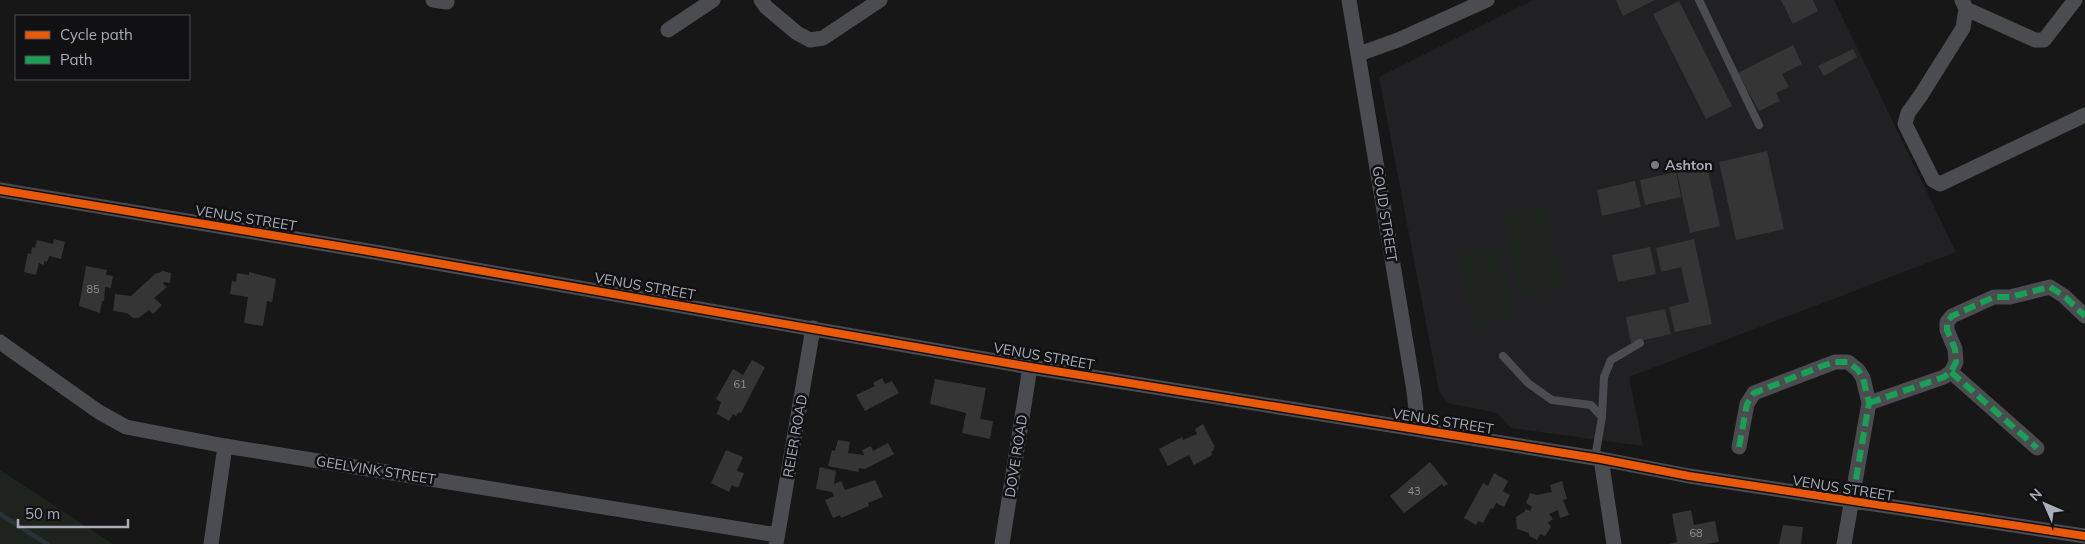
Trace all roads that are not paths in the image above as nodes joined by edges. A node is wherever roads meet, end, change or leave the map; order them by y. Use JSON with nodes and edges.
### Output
{"nodes":[{"id":1,"x":712,"y":0,"type":"edge"},
{"id":2,"x":761,"y":0,"type":"edge"},
{"id":3,"x":880,"y":0,"type":"edge"},
{"id":4,"x":1349,"y":0,"type":"edge"},
{"id":5,"x":1487,"y":0,"type":"edge"},
{"id":6,"x":1699,"y":0,"type":"edge"},
{"id":7,"x":2075,"y":0,"type":"edge"},
{"id":8,"x":1964,"y":5,"type":"edge"},
{"id":9,"x":668,"y":30,"type":"dead end"},
{"id":10,"x":1358,"y":54,"type":"junction"},
{"id":11,"x":2085,"y":115,"type":"edge"},
{"id":12,"x":1759,"y":125,"type":"dead end"},
{"id":13,"x":0,"y":190,"type":"edge"},
{"id":14,"x":2085,"y":316,"type":"edge"},
{"id":15,"x":814,"y":328,"type":"junction"},
{"id":16,"x":0,"y":342,"type":"edge"},
{"id":17,"x":1640,"y":342,"type":"dead end"},
{"id":18,"x":1503,"y":356,"type":"dead end"},
{"id":19,"x":1030,"y":367,"type":"junction"},
{"id":20,"x":1951,"y":372,"type":"junction"},
{"id":21,"x":1869,"y":403,"type":"junction"},
{"id":22,"x":1602,"y":417,"type":"junction"},
{"id":23,"x":1418,"y":429,"type":"junction"},
{"id":24,"x":225,"y":446,"type":"junction"},
{"id":25,"x":1739,"y":447,"type":"dead end"},
{"id":26,"x":2037,"y":448,"type":"dead end"},
{"id":27,"x":1598,"y":458,"type":"junction"},
{"id":28,"x":1852,"y":502,"type":"junction"},
{"id":29,"x":2085,"y":536,"type":"edge"},
{"id":30,"x":777,"y":539,"type":"edge"},
{"id":31,"x":211,"y":544,"type":"edge"},
{"id":32,"x":1002,"y":544,"type":"edge"},
{"id":33,"x":1614,"y":544,"type":"edge"},
{"id":34,"x":1844,"y":544,"type":"edge"}],
"edges":[{"from":1,"to":9,"type":"street"},
{"from":2,"to":3,"type":"street"},
{"from":4,"to":10,"type":"street","name":"GOUD STREET"},
{"from":5,"to":10,"type":"street"},
{"from":6,"to":12,"type":"lane"},
{"from":7,"to":8,"type":"street"},
{"from":8,"to":11,"type":"street"},
{"from":10,"to":23,"type":"street","name":"GOUD STREET"},
{"from":13,"to":15,"type":"street","name":"VENUS STREET"},
{"from":14,"to":20,"type":"street"},
{"from":15,"to":19,"type":"street","name":"VENUS STREET"},
{"from":15,"to":30,"type":"street","name":"REIER ROAD"},
{"from":16,"to":24,"type":"street","name":"GEELVINK STREET"},
{"from":17,"to":22,"type":"lane"},
{"from":18,"to":22,"type":"lane"},
{"from":19,"to":23,"type":"street","name":"VENUS STREET"},
{"from":19,"to":32,"type":"street","name":"DOVE ROAD"},
{"from":20,"to":21,"type":"street"},
{"from":20,"to":26,"type":"street"},
{"from":21,"to":25,"type":"street"},
{"from":21,"to":28,"type":"street"},
{"from":22,"to":27,"type":"lane"},
{"from":23,"to":27,"type":"street","name":"VENUS STREET"},
{"from":24,"to":30,"type":"street","name":"GEELVINK STREET"},
{"from":24,"to":31,"type":"street"},
{"from":27,"to":28,"type":"street","name":"VENUS STREET"},
{"from":27,"to":33,"type":"street"},
{"from":28,"to":29,"type":"street","name":"VENUS STREET"},
{"from":28,"to":34,"type":"street"}]}
